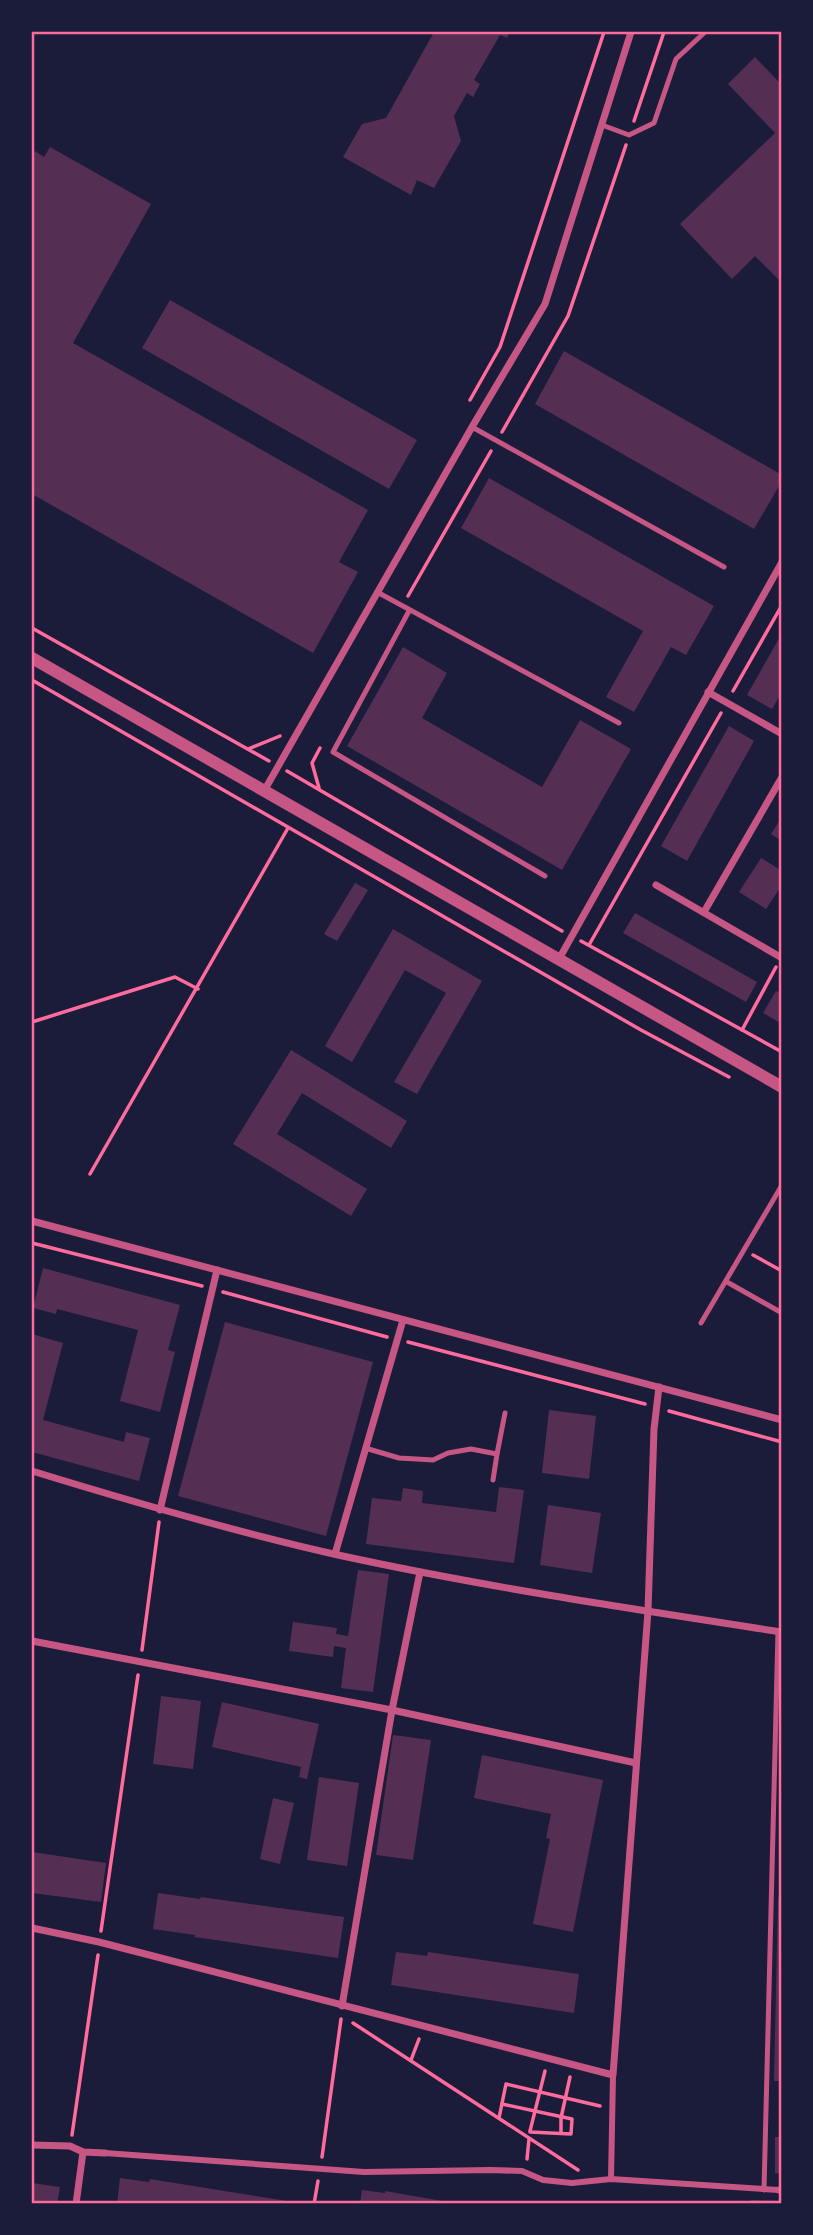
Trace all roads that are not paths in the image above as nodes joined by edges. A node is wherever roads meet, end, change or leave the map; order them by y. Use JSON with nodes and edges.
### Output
{"nodes":[{"id":1,"x":631,"y":32,"type":"edge"},
{"id":2,"x":705,"y":32,"type":"edge"},
{"id":3,"x":602,"y":125,"type":"junction"},
{"id":4,"x":472,"y":427,"type":"junction"},
{"id":5,"x":782,"y":562,"type":"edge"},
{"id":6,"x":724,"y":567,"type":"dead end"},
{"id":7,"x":377,"y":592,"type":"junction"},
{"id":8,"x":409,"y":611,"type":"junction"},
{"id":9,"x":32,"y":658,"type":"edge"},
{"id":10,"x":708,"y":692,"type":"junction"},
{"id":11,"x":619,"y":723,"type":"dead end"},
{"id":12,"x":782,"y":734,"type":"edge"},
{"id":13,"x":782,"y":777,"type":"edge"},
{"id":14,"x":264,"y":791,"type":"junction"},
{"id":15,"x":545,"y":876,"type":"dead end"},
{"id":16,"x":656,"y":885,"type":"dead end"},
{"id":17,"x":704,"y":912,"type":"junction"},
{"id":18,"x":781,"y":958,"type":"edge"},
{"id":19,"x":559,"y":960,"type":"junction"},
{"id":20,"x":782,"y":1087,"type":"edge"},
{"id":21,"x":782,"y":1185,"type":"edge"},
{"id":22,"x":33,"y":1222,"type":"edge"},
{"id":23,"x":32,"y":1232,"type":"edge"},
{"id":24,"x":217,"y":1270,"type":"junction"},
{"id":25,"x":727,"y":1282,"type":"junction"},
{"id":26,"x":782,"y":1313,"type":"edge"},
{"id":27,"x":402,"y":1320,"type":"junction"},
{"id":28,"x":701,"y":1323,"type":"dead end"},
{"id":29,"x":659,"y":1387,"type":"junction"},
{"id":30,"x":505,"y":1413,"type":"dead end"},
{"id":31,"x":782,"y":1420,"type":"edge"},
{"id":32,"x":365,"y":1448,"type":"junction"},
{"id":33,"x":497,"y":1454,"type":"junction"},
{"id":34,"x":32,"y":1471,"type":"edge"},
{"id":35,"x":493,"y":1480,"type":"dead end"},
{"id":36,"x":160,"y":1510,"type":"junction"},
{"id":37,"x":335,"y":1554,"type":"junction"},
{"id":38,"x":420,"y":1572,"type":"junction"},
{"id":39,"x":648,"y":1611,"type":"junction"},
{"id":40,"x":780,"y":1632,"type":"edge"},
{"id":41,"x":32,"y":1641,"type":"edge"},
{"id":42,"x":392,"y":1710,"type":"junction"},
{"id":43,"x":636,"y":1763,"type":"junction"},
{"id":44,"x":32,"y":1928,"type":"edge"},
{"id":45,"x":342,"y":2006,"type":"junction"},
{"id":46,"x":613,"y":2075,"type":"junction"},
{"id":47,"x":32,"y":2145,"type":"edge"},
{"id":48,"x":83,"y":2152,"type":"junction"},
{"id":49,"x":105,"y":2153,"type":"joint"},
{"id":50,"x":611,"y":2179,"type":"junction"},
{"id":51,"x":764,"y":2190,"type":"junction"},
{"id":52,"x":780,"y":2190,"type":"edge"},
{"id":53,"x":76,"y":2203,"type":"edge"}],
"edges":[{"from":1,"to":3,"type":"street"},
{"from":2,"to":3,"type":"lane"},
{"from":3,"to":4,"type":"street"},
{"from":4,"to":6,"type":"lane"},
{"from":4,"to":7,"type":"street"},
{"from":5,"to":10,"type":"street"},
{"from":7,"to":8,"type":"lane"},
{"from":7,"to":14,"type":"street"},
{"from":8,"to":11,"type":"lane"},
{"from":8,"to":15,"type":"lane"},
{"from":9,"to":14,"type":"street"},
{"from":10,"to":12,"type":"street"},
{"from":10,"to":19,"type":"street"},
{"from":13,"to":17,"type":"street"},
{"from":14,"to":19,"type":"street"},
{"from":16,"to":17,"type":"street"},
{"from":17,"to":18,"type":"street"},
{"from":19,"to":20,"type":"street"},
{"from":21,"to":25,"type":"lane"},
{"from":22,"to":23,"type":"street"},
{"from":22,"to":24,"type":"street"},
{"from":24,"to":27,"type":"street"},
{"from":24,"to":36,"type":"street"},
{"from":25,"to":26,"type":"lane"},
{"from":25,"to":28,"type":"lane"},
{"from":27,"to":29,"type":"street"},
{"from":27,"to":32,"type":"street"},
{"from":29,"to":31,"type":"street"},
{"from":29,"to":39,"type":"street"},
{"from":30,"to":33,"type":"lane"},
{"from":32,"to":33,"type":"lane"},
{"from":32,"to":37,"type":"street"},
{"from":33,"to":35,"type":"lane"},
{"from":34,"to":36,"type":"street"},
{"from":36,"to":37,"type":"street"},
{"from":37,"to":38,"type":"street"},
{"from":38,"to":39,"type":"street"},
{"from":38,"to":42,"type":"street"},
{"from":39,"to":40,"type":"street"},
{"from":39,"to":43,"type":"street"},
{"from":40,"to":51,"type":"lane"},
{"from":41,"to":42,"type":"street"},
{"from":42,"to":43,"type":"street"},
{"from":42,"to":45,"type":"street"},
{"from":43,"to":46,"type":"street"},
{"from":44,"to":45,"type":"street"},
{"from":45,"to":46,"type":"street"},
{"from":46,"to":50,"type":"street"},
{"from":47,"to":48,"type":"street"},
{"from":48,"to":49,"type":"street"},
{"from":48,"to":53,"type":"street"},
{"from":49,"to":50,"type":"street"},
{"from":50,"to":51,"type":"street"},
{"from":51,"to":52,"type":"street"}]}
